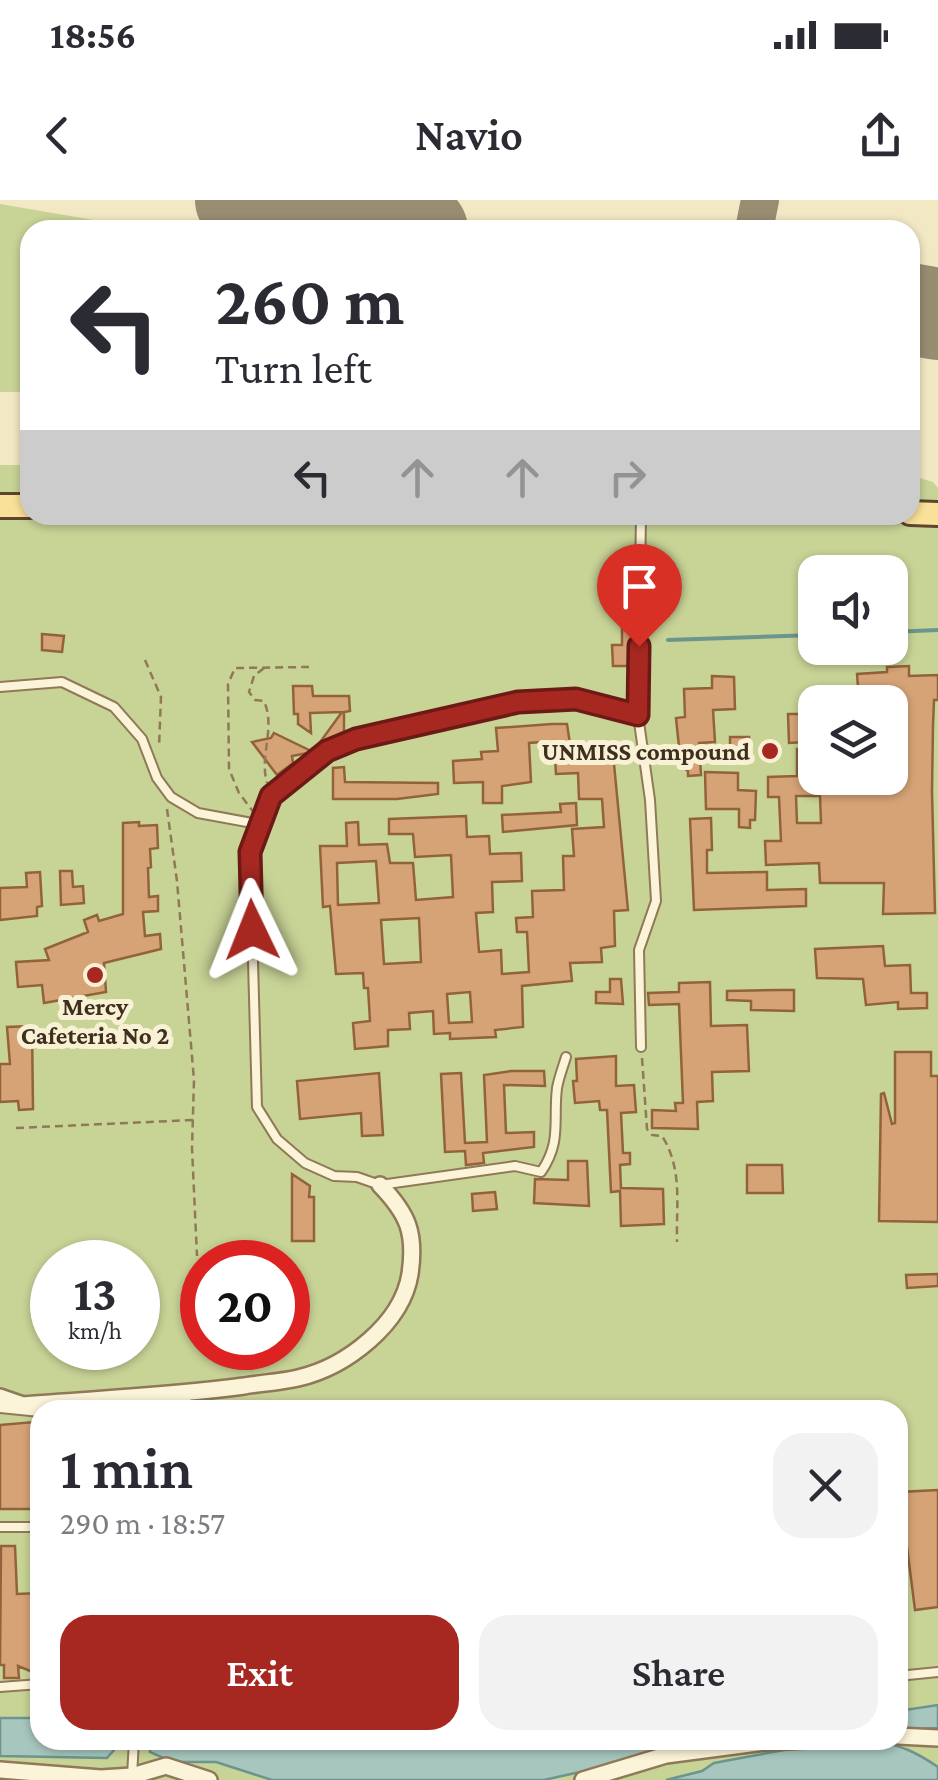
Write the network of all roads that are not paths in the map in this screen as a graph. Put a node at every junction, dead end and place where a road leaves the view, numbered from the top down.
1 (641, 525) edge
2 (0, 687) edge
3 (638, 715) junction
4 (263, 825) junction
5 (640, 1047) road end
6 (566, 1057) dead end
7 (380, 1185) junction
8 (182, 1395) junction
9 (0, 1397) edge
10 (102, 1400) edge
11 (185, 1400) edge
12 (30, 1405) edge
13 (0, 1408) edge
14 (30, 1411) edge
15 (0, 1527) edge
16 (30, 1527) edge
17 (938, 1672) edge
18 (908, 1675) edge
19 (30, 1685) edge
20 (0, 1687) edge
21 (908, 1736) edge
22 (938, 1738) edge
23 (133, 1750) edge
24 (709, 1750) edge
25 (132, 1768) junction
26 (0, 1770) edge
27 (209, 1780) edge
28 (583, 1780) edge

1 - 3 lane
2 - 4 lane
3 - 4 lane
3 - 5 lane
4 - 7 lane
6 - 7 lane
7 - 8 street
8 - 10 street
8 - 11 lane
9 - 12 street
13 - 14 lane
15 - 16 lane
17 - 18 lane
19 - 20 lane
21 - 22 street
23 - 25 lane
24 - 28 street
25 - 26 street
25 - 27 street

